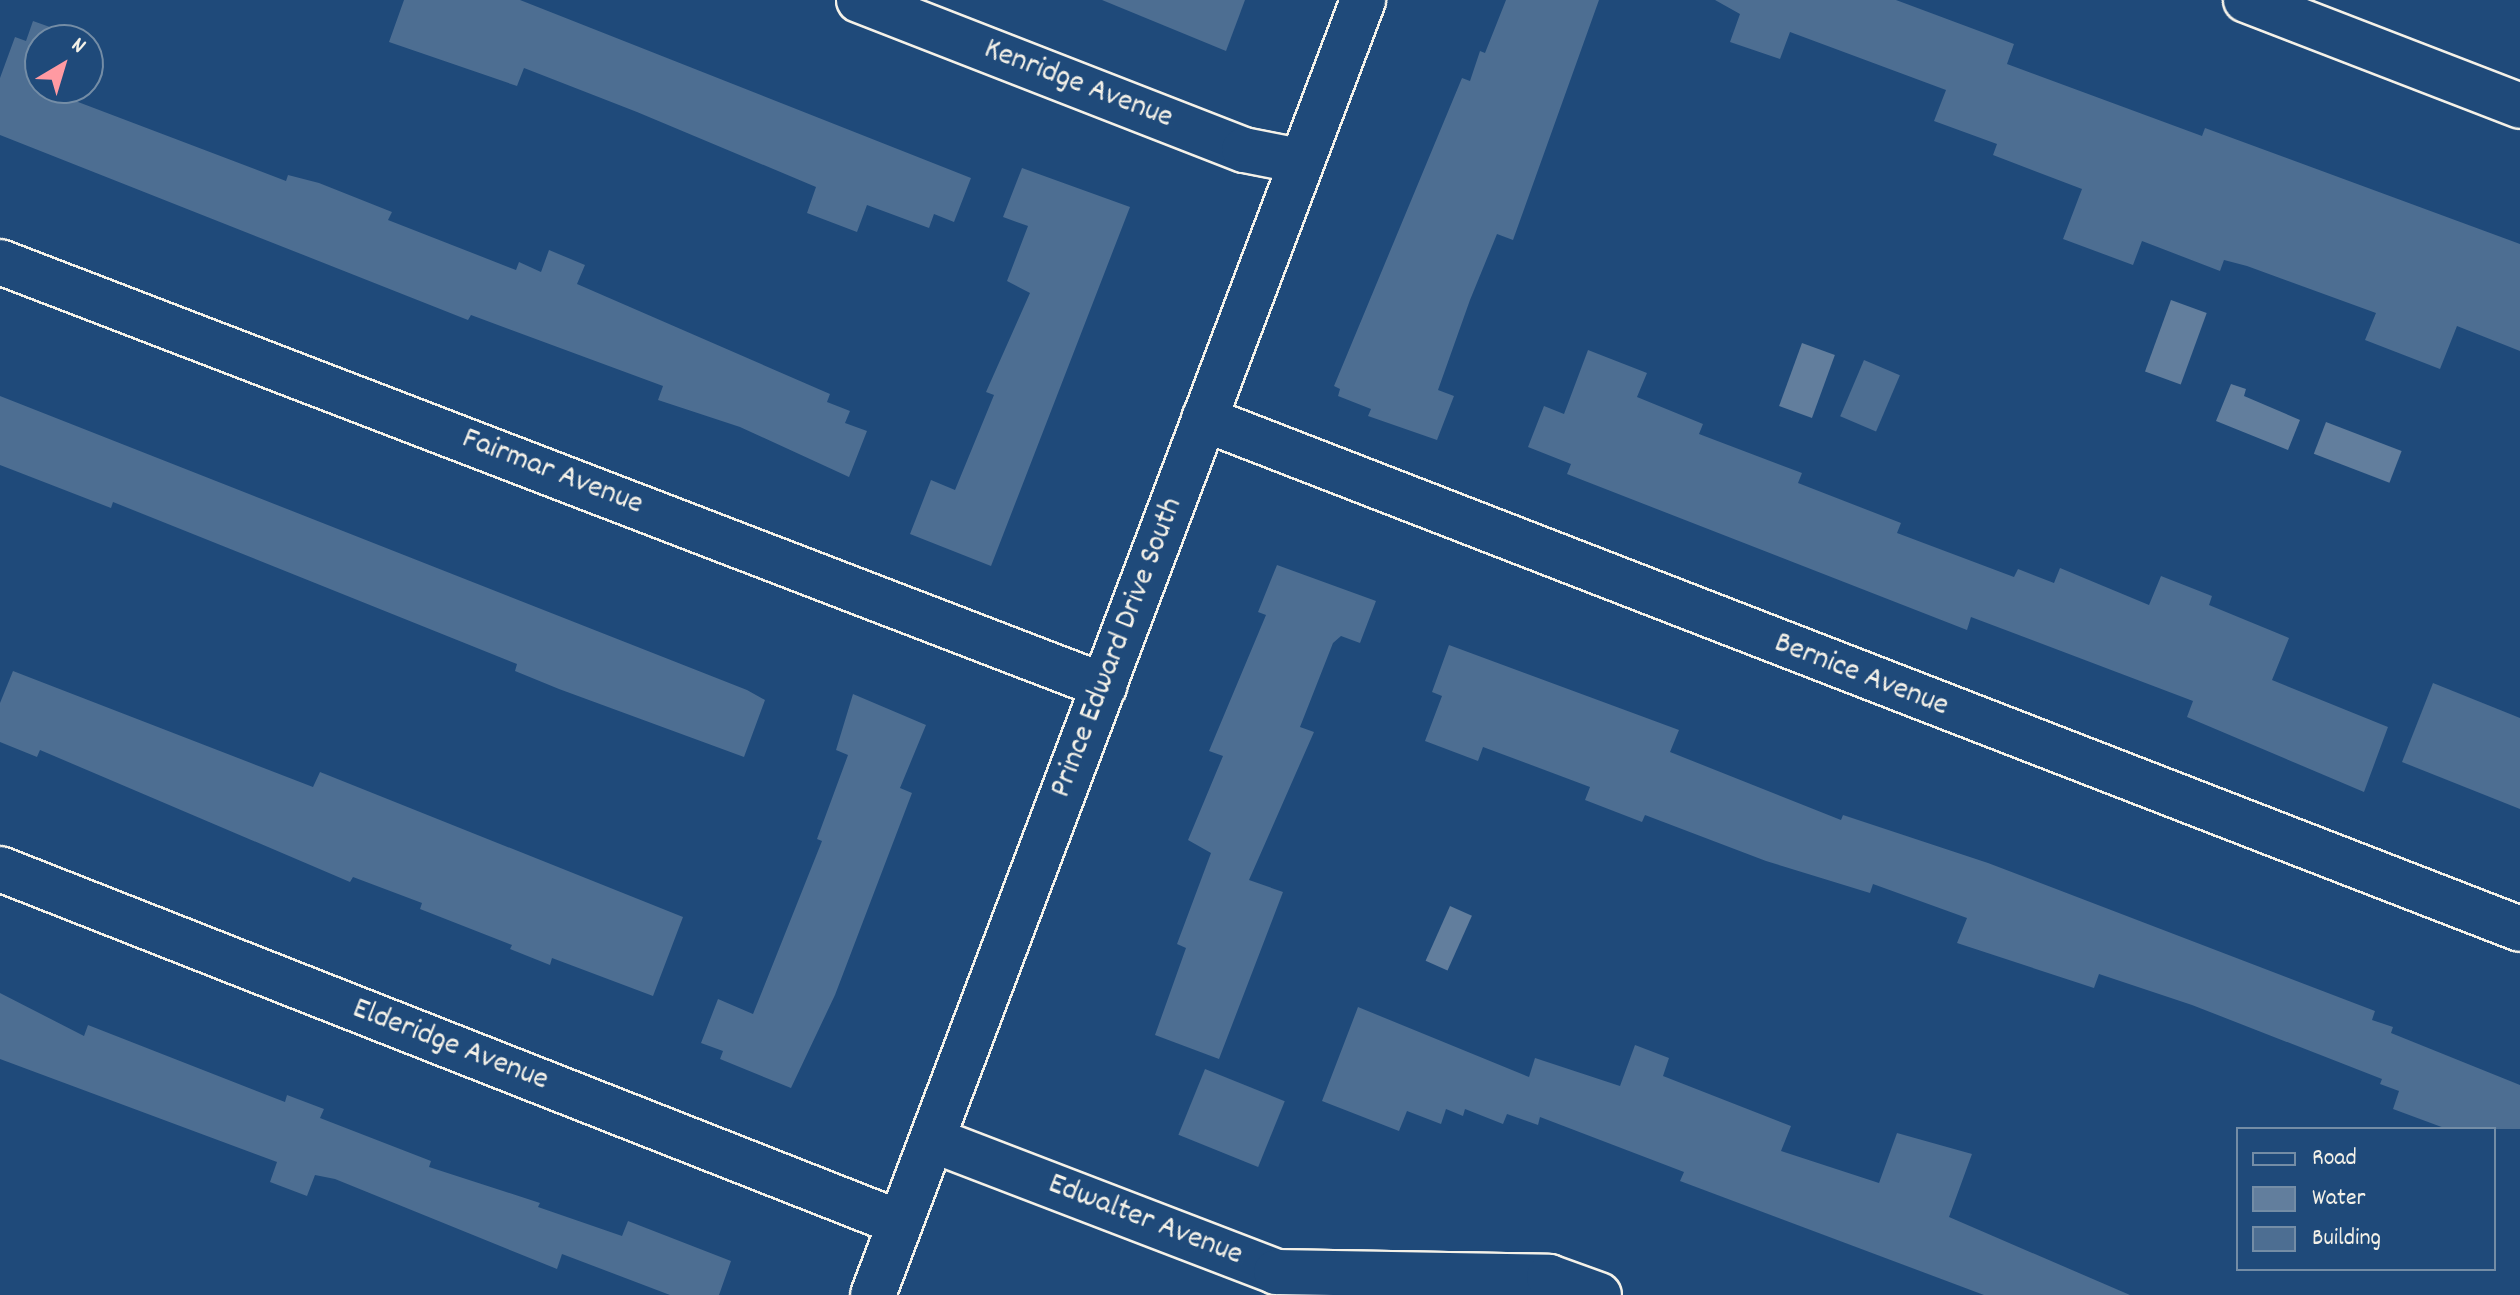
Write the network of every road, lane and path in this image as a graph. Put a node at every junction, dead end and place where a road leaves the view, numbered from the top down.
1 (859, 0) edge
2 (1363, 0) edge
3 (2246, 0) edge
4 (2520, 106) edge
5 (1300, 161) junction
6 (0, 262) edge
7 (1204, 419) junction
8 (1104, 686) junction
9 (0, 869) edge
10 (2520, 929) edge
11 (933, 1140) junction
12 (900, 1223) junction
13 (873, 1295) edge
14 (1599, 1295) edge

1 - 5 street, Kenridge Avenue
2 - 5 street, Prince Edward Drive South
3 - 4 street
5 - 7 street, Prince Edward Drive South
6 - 8 street, Fairmar Avenue
7 - 8 street, Prince Edward Drive South
7 - 10 street, Bernice Avenue
8 - 11 street, Prince Edward Drive South
9 - 12 street, Elderidge Avenue
11 - 12 street, Prince Edward Drive South
11 - 14 street, Edwalter Avenue
12 - 13 street, Prince Edward Drive South

